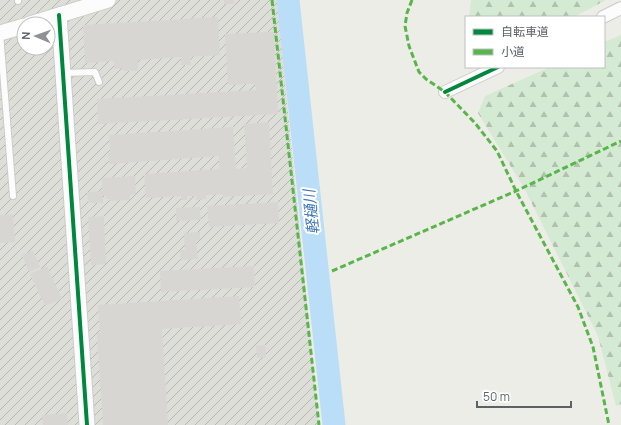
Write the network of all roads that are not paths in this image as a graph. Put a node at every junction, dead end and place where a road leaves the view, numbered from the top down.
1 (108, 0) edge
2 (621, 8) edge
3 (59, 15) junction
4 (56, 16) edge
5 (605, 16) edge
6 (16, 28) edge
7 (0, 33) edge
8 (496, 68) edge
9 (63, 74) junction
10 (99, 82) dead end
11 (445, 92) dead end
12 (13, 196) dead end
13 (87, 425) edge

1 - 3 street
2 - 5 street
3 - 4 street
3 - 9 street
6 - 7 street
7 - 12 lane
8 - 11 street
9 - 10 lane
9 - 13 street

